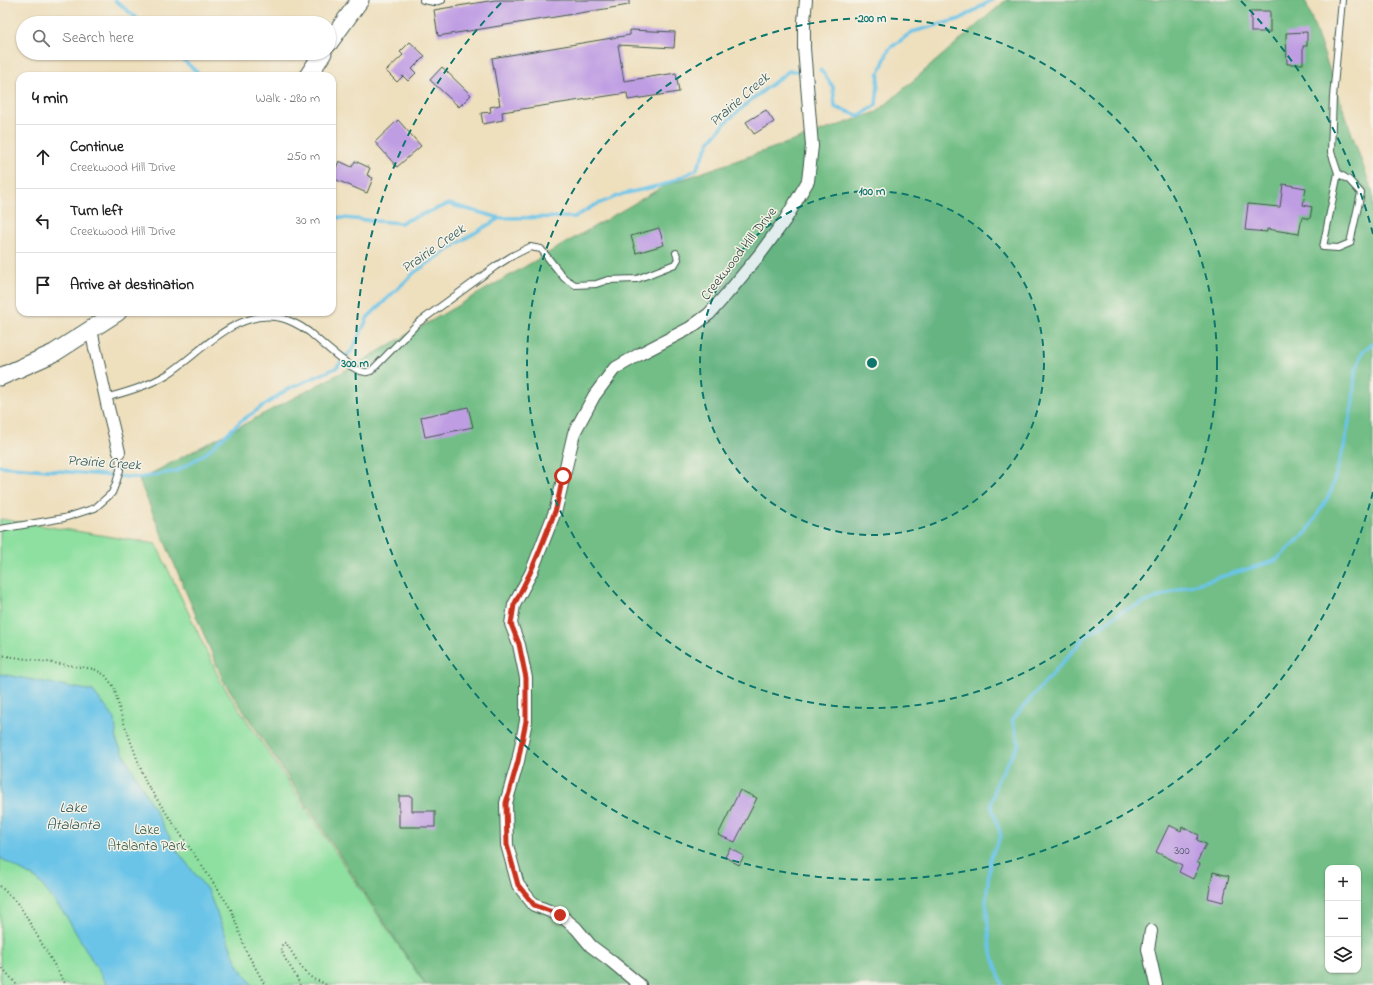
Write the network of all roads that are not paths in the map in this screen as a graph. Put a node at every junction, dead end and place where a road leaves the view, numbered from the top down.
1 (360, 0) edge
2 (423, 0) edge
3 (442, 0) edge
4 (806, 0) edge
5 (1342, 0) edge
6 (336, 33) edge
7 (318, 60) edge
8 (311, 72) edge
9 (1338, 173) junction
10 (676, 253) dead end
11 (112, 316) edge
12 (91, 330) junction
13 (0, 377) edge
14 (105, 398) junction
15 (119, 452) joint
16 (0, 529) edge
17 (1151, 931) dead end
18 (640, 985) edge
19 (1156, 985) edge

1 - 6 main road
2 - 3 lane
4 - 18 street, Creekwood Hill Drive
5 - 9 lane
7 - 8 main road
9 - 9 lane
10 - 14 lane
11 - 12 main road
12 - 13 main road
12 - 14 street
14 - 15 street
15 - 16 lane
17 - 19 street

